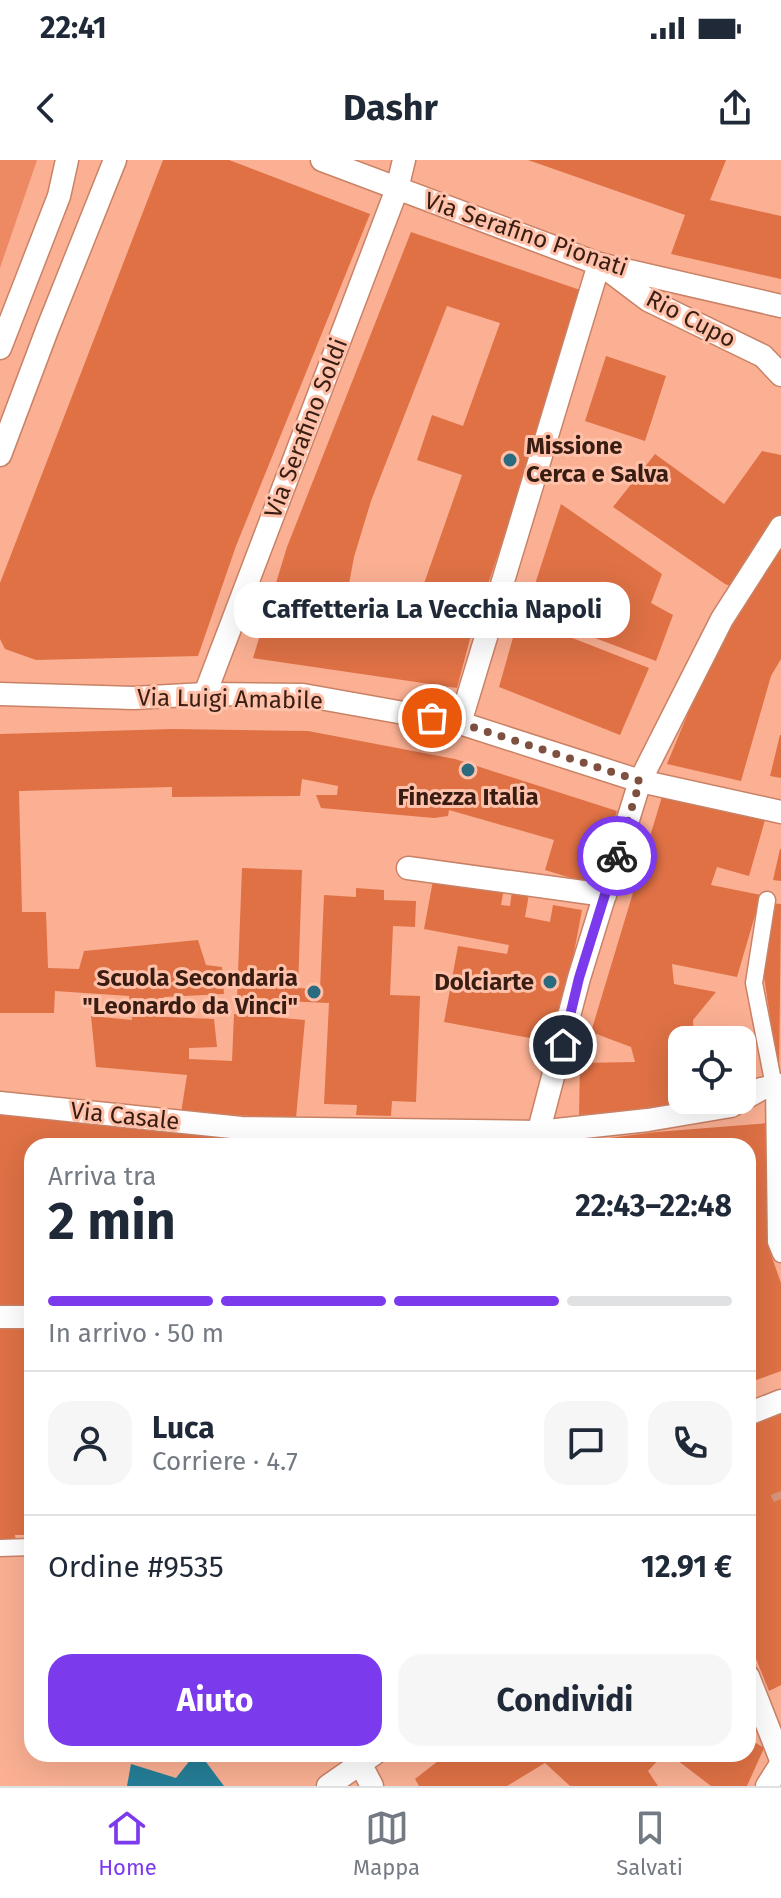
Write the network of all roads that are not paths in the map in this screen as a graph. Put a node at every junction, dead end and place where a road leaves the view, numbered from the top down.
1 (67, 160) edge
2 (115, 160) edge
3 (322, 160) edge
4 (404, 160) edge
5 (397, 189) junction
6 (599, 264) junction
7 (781, 306) edge
8 (0, 348) edge
9 (781, 375) edge
10 (0, 455) edge
11 (781, 527) edge
12 (0, 694) edge
13 (205, 694) junction
14 (460, 723) junction
15 (640, 781) junction
16 (781, 812) edge
17 (408, 868) dead end
18 (605, 895) junction
19 (767, 900) dead end
20 (777, 1086) edge
21 (756, 1092) edge
22 (0, 1103) edge
23 (684, 1114) edge
24 (241, 1137) edge
25 (389, 1138) edge
26 (537, 1138) edge
27 (543, 1138) edge
28 (781, 1254) edge
29 (0, 1317) edge
30 (24, 1317) edge
31 (781, 1401) edge
32 (756, 1411) edge
33 (24, 1547) edge
34 (0, 1548) edge
35 (756, 1698) edge
36 (764, 1720) edge
37 (364, 1762) edge
38 (367, 1762) edge
39 (781, 1762) edge
40 (328, 1786) edge
41 (372, 1786) edge
42 (767, 1786) edge

1 - 8 street
2 - 10 street
3 - 5 street, Via Serafino Pionati
4 - 5 street, Via Serafino Soldi
5 - 6 street, Via Serafino Pionati
5 - 13 street, Via Serafino Soldi
6 - 7 street, Via Serafino Pionati
6 - 9 street, Rio Cupo
6 - 14 street
11 - 15 street
12 - 13 street, Via Luigi Amabile
13 - 14 street, Via Luigi Amabile
14 - 15 street, Via Luigi Amabile
15 - 16 street, Via Luigi Amabile
15 - 18 street
17 - 18 street
18 - 26 street
19 - 20 street
20 - 21 street, Via Casale
20 - 28 street
22 - 24 street, Via Casale
23 - 27 street, Via Casale
24 - 25 street, Via Casale
29 - 30 street
31 - 32 street
33 - 34 street
35 - 36 street
36 - 39 street
37 - 40 street
38 - 41 street
39 - 42 street

